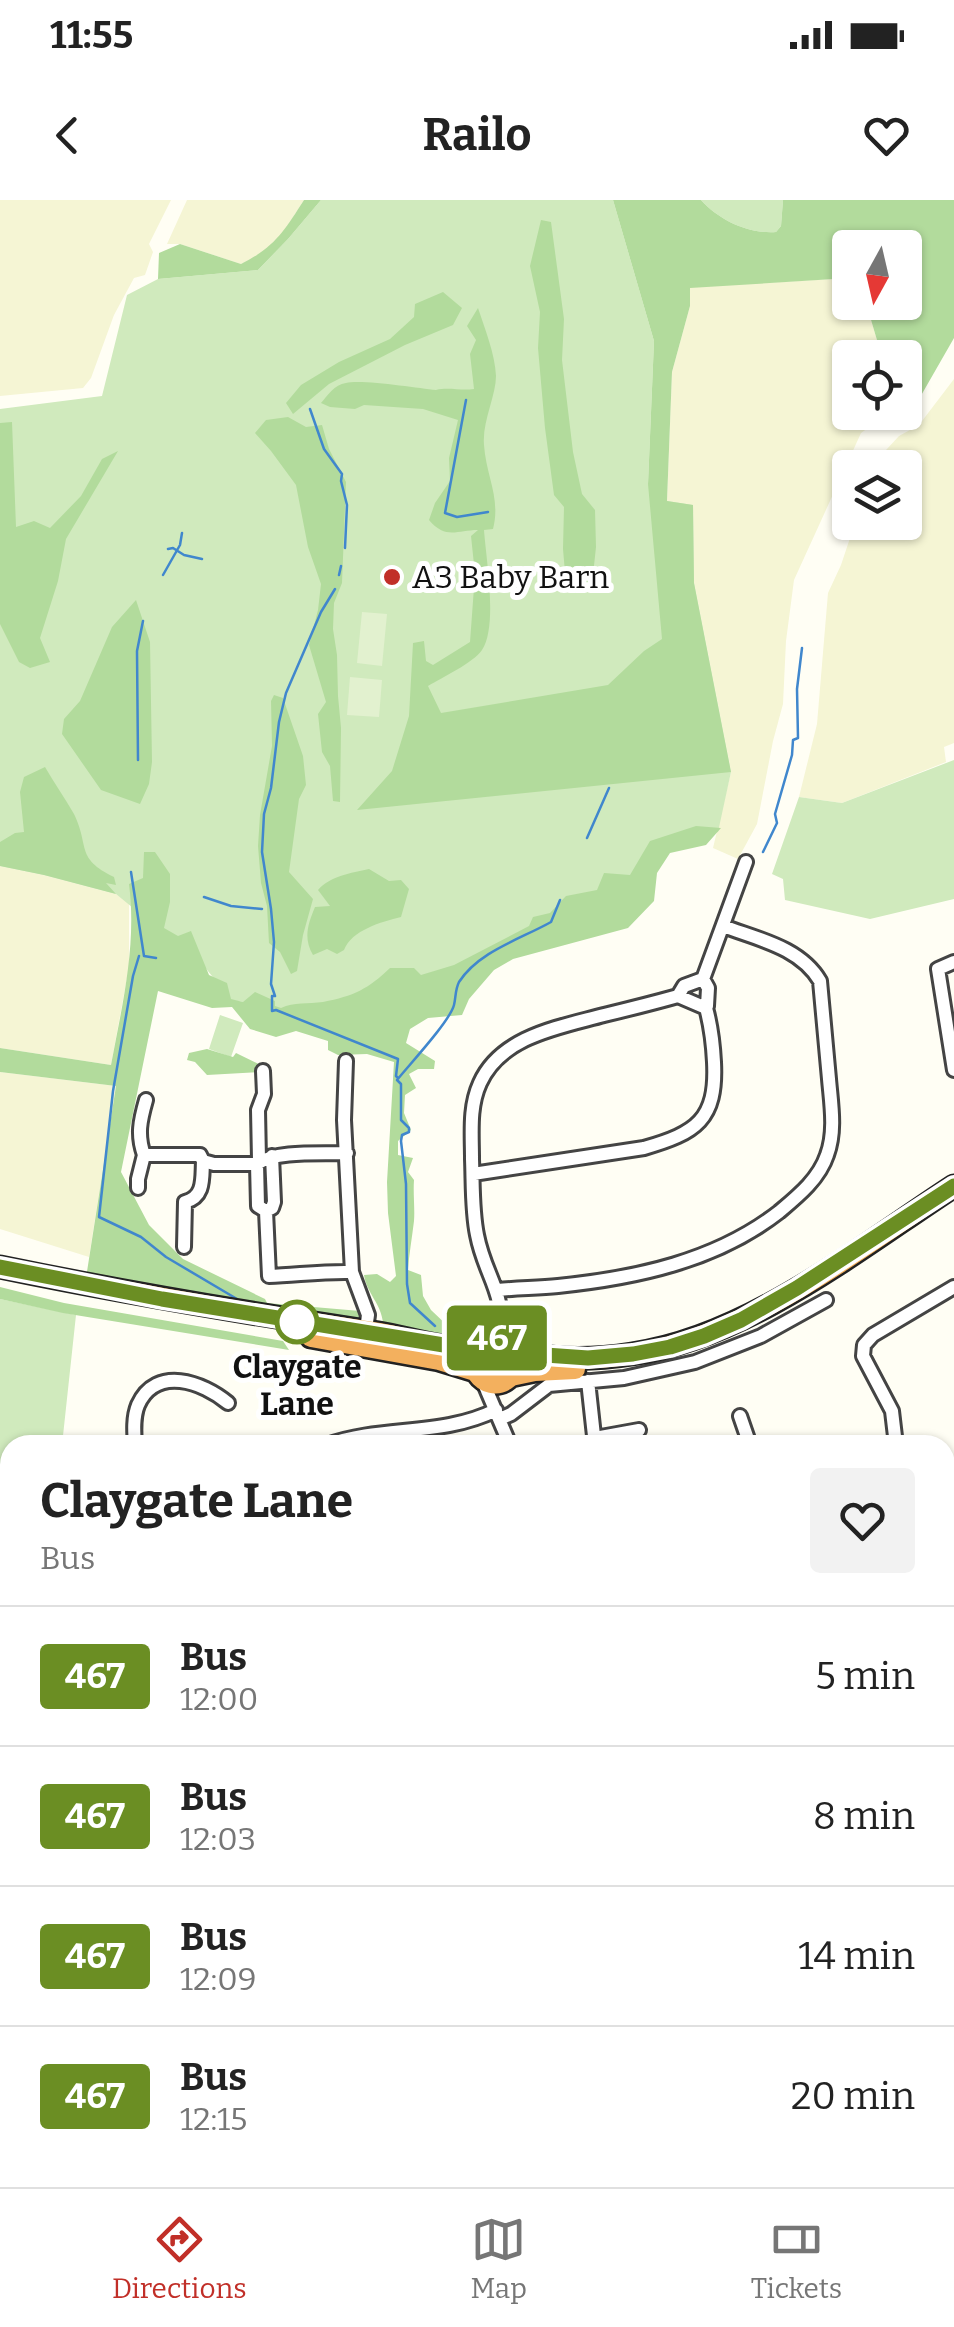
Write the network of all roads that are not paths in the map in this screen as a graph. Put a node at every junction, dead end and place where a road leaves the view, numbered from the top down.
1 (746, 862) dead end
2 (723, 926) junction
3 (954, 962) edge
4 (703, 979) junction
5 (678, 996) junction
6 (706, 1008) junction
7 (346, 1061) dead end
8 (954, 1070) edge
9 (264, 1071) dead end
10 (146, 1100) dead end
11 (347, 1153) junction
12 (144, 1156) junction
13 (263, 1160) junction
14 (203, 1161) junction
15 (473, 1174) junction
16 (954, 1186) edge
17 (138, 1188) dead end
18 (954, 1200) edge
19 (184, 1248) dead end
20 (0, 1266) edge
21 (352, 1272) junction
22 (0, 1278) edge
23 (954, 1287) edge
24 (498, 1290) junction
25 (826, 1300) dead end
26 (374, 1333) junction
27 (507, 1343) junction
28 (478, 1346) junction
29 (418, 1356) junction
30 (479, 1375) junction
31 (508, 1378) junction
32 (588, 1381) junction
33 (228, 1403) dead end
34 (497, 1412) junction
35 (740, 1416) dead end
36 (638, 1430) dead end
37 (134, 1435) edge
38 (361, 1435) edge
39 (506, 1435) edge
40 (594, 1435) edge
41 (620, 1435) edge
42 (747, 1435) edge
43 (895, 1435) edge

1 - 2 street
2 - 4 street
2 - 24 street
3 - 8 street
4 - 5 street
4 - 6 street
5 - 6 street
5 - 15 street
6 - 15 street
7 - 11 street
9 - 13 street
10 - 12 street
11 - 13 street
11 - 21 street
12 - 14 street
12 - 17 street
13 - 14 street
13 - 21 street
14 - 19 street
15 - 24 street
16 - 27 highway
18 - 31 highway
20 - 26 highway
21 - 26 street
22 - 29 highway
23 - 43 street
24 - 27 street
25 - 32 street
26 - 28 highway
26 - 29 street
27 - 28 highway
27 - 31 highway
28 - 30 highway
29 - 30 highway
30 - 31 highway
30 - 34 street
31 - 34 street
32 - 34 street
32 - 40 street
33 - 37 street
34 - 38 street
34 - 39 street
35 - 42 street
36 - 41 street

